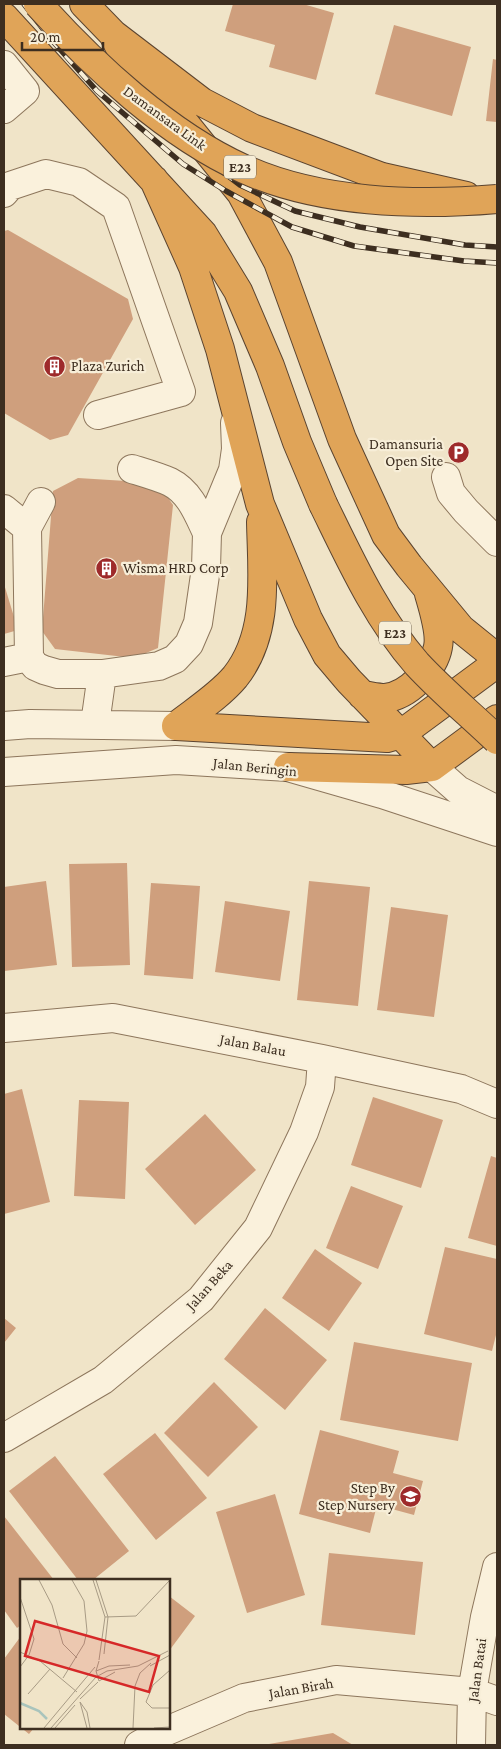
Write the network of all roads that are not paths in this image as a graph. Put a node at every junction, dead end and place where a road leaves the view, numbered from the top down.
1 (38, 4) edge
2 (84, 4) edge
3 (4, 17) edge
4 (113, 34) junction
5 (4, 65) edge
6 (4, 109) edge
7 (154, 180) junction
8 (4, 194) edge
9 (497, 198) edge
10 (235, 408) junction
11 (98, 415) dead end
12 (132, 469) dead end
13 (446, 477) dead end
14 (41, 502) dead end
15 (260, 504) junction
16 (4, 509) edge
17 (27, 528) junction
18 (207, 533) junction
19 (497, 542) edge
20 (428, 590) junction
21 (497, 658) edge
22 (17, 659) edge
23 (497, 663) edge
24 (102, 674) junction
25 (362, 695) junction
26 (497, 718) edge
27 (95, 724) junction
28 (4, 726) edge
29 (176, 726) junction
30 (401, 734) junction
31 (497, 740) edge
32 (288, 767) junction
33 (432, 767) junction
34 (4, 772) edge
35 (497, 810) edge
36 (497, 832) edge
37 (4, 1028) edge
38 (322, 1059) junction
39 (497, 1104) edge
40 (4, 1438) edge
41 (497, 1568) edge
42 (485, 1697) edge
43 (139, 1745) edge
44 (471, 1745) edge

1 - 9 highway, Damansara Link / E23, bridge
2 - 4 highway, Damansara Link / E23
3 - 7 highway, E23
4 - 9 highway, Damansara Link / E23
4 - 20 highway
5 - 6 street
7 - 10 highway
7 - 31 highway, E23, bridge
8 - 11 street
10 - 15 highway
10 - 18 street
12 - 18 street
13 - 19 street
14 - 17 street
15 - 25 highway
15 - 29 highway
16 - 17 street
17 - 22 street
18 - 24 street
20 - 21 highway
20 - 25 highway
22 - 24 street
23 - 30 highway
24 - 27 street
25 - 30 highway
26 - 33 highway
27 - 28 street
27 - 29 street
29 - 30 highway
30 - 33 highway
32 - 33 highway
32 - 34 street, Jalan Beringin
32 - 36 street, Jalan Beringin
33 - 35 street
37 - 38 street, Jalan Balau
38 - 39 street, Jalan Balau
38 - 40 street, Jalan Beka
41 - 42 street, Jalan Batai
42 - 43 street, Jalan Birah
42 - 44 street, Jalan Batai

